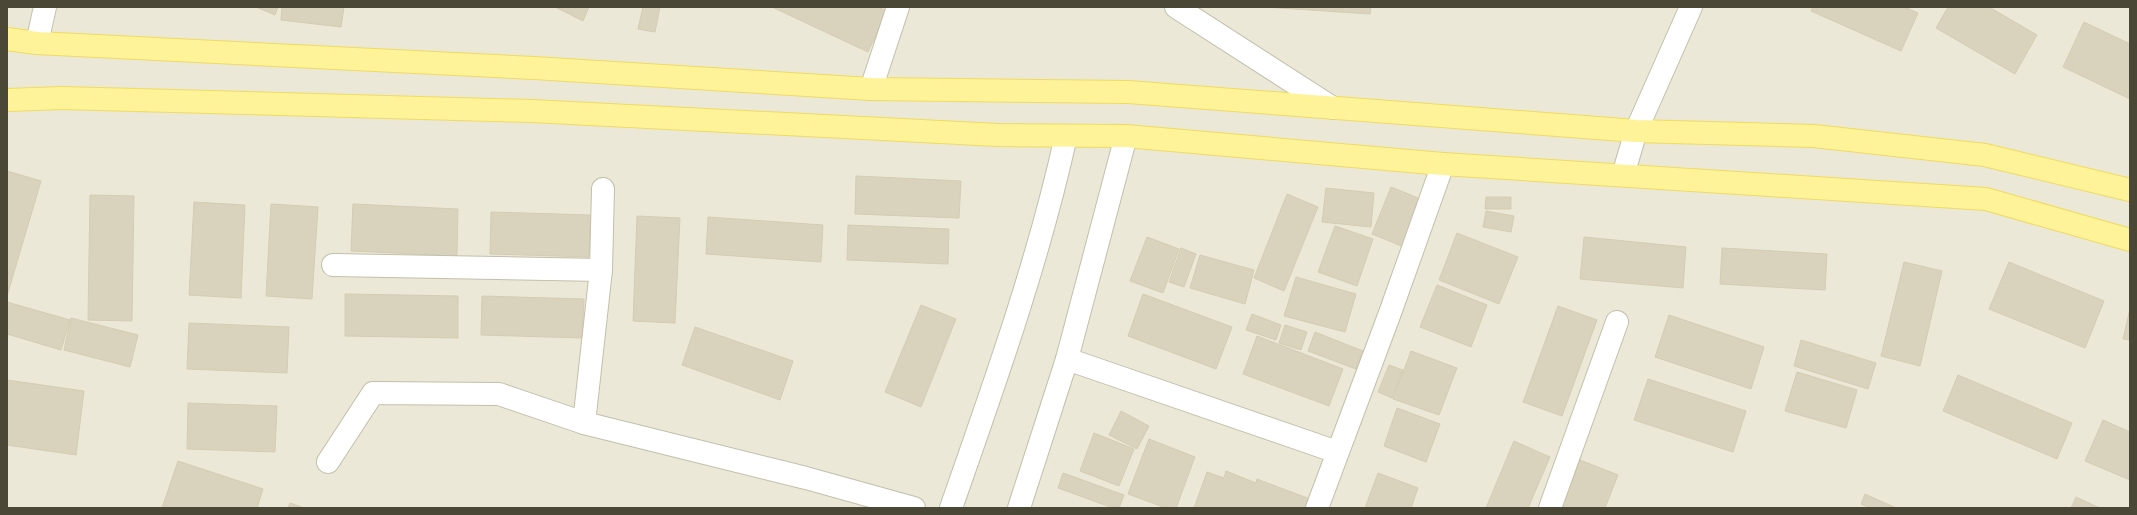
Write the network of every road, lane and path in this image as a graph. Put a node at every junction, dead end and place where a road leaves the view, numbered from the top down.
1 (45, 7) edge
2 (898, 7) edge
3 (1176, 7) edge
4 (1691, 7) edge
5 (7, 39) edge
6 (36, 43) junction
7 (871, 89) junction
8 (7, 100) edge
9 (1333, 108) junction
10 (1636, 131) junction
11 (1066, 136) junction
12 (1126, 136) junction
13 (1443, 164) junction
14 (1623, 175) junction
15 (603, 189) dead end
16 (2130, 190) edge
17 (2130, 240) edge
18 (332, 265) dead end
19 (601, 270) junction
20 (1617, 322) dead end
21 (1067, 359) junction
22 (584, 423) junction
23 (1337, 452) junction
24 (328, 462) dead end
25 (914, 508) edge
26 (951, 508) edge
27 (1018, 508) edge
28 (1317, 508) edge
29 (1550, 508) edge

1 - 6 street
2 - 7 street
3 - 9 street
4 - 10 street
5 - 6 main road
6 - 7 main road
7 - 9 main road
8 - 11 main road
9 - 10 main road
10 - 14 street
10 - 16 main road
11 - 12 main road
11 - 26 street
12 - 13 main road
12 - 21 street
13 - 14 main road
13 - 23 street
14 - 17 main road
15 - 19 street
18 - 19 street
19 - 22 street
20 - 29 street
21 - 23 street
21 - 27 street
22 - 24 street
22 - 25 street
23 - 28 street

